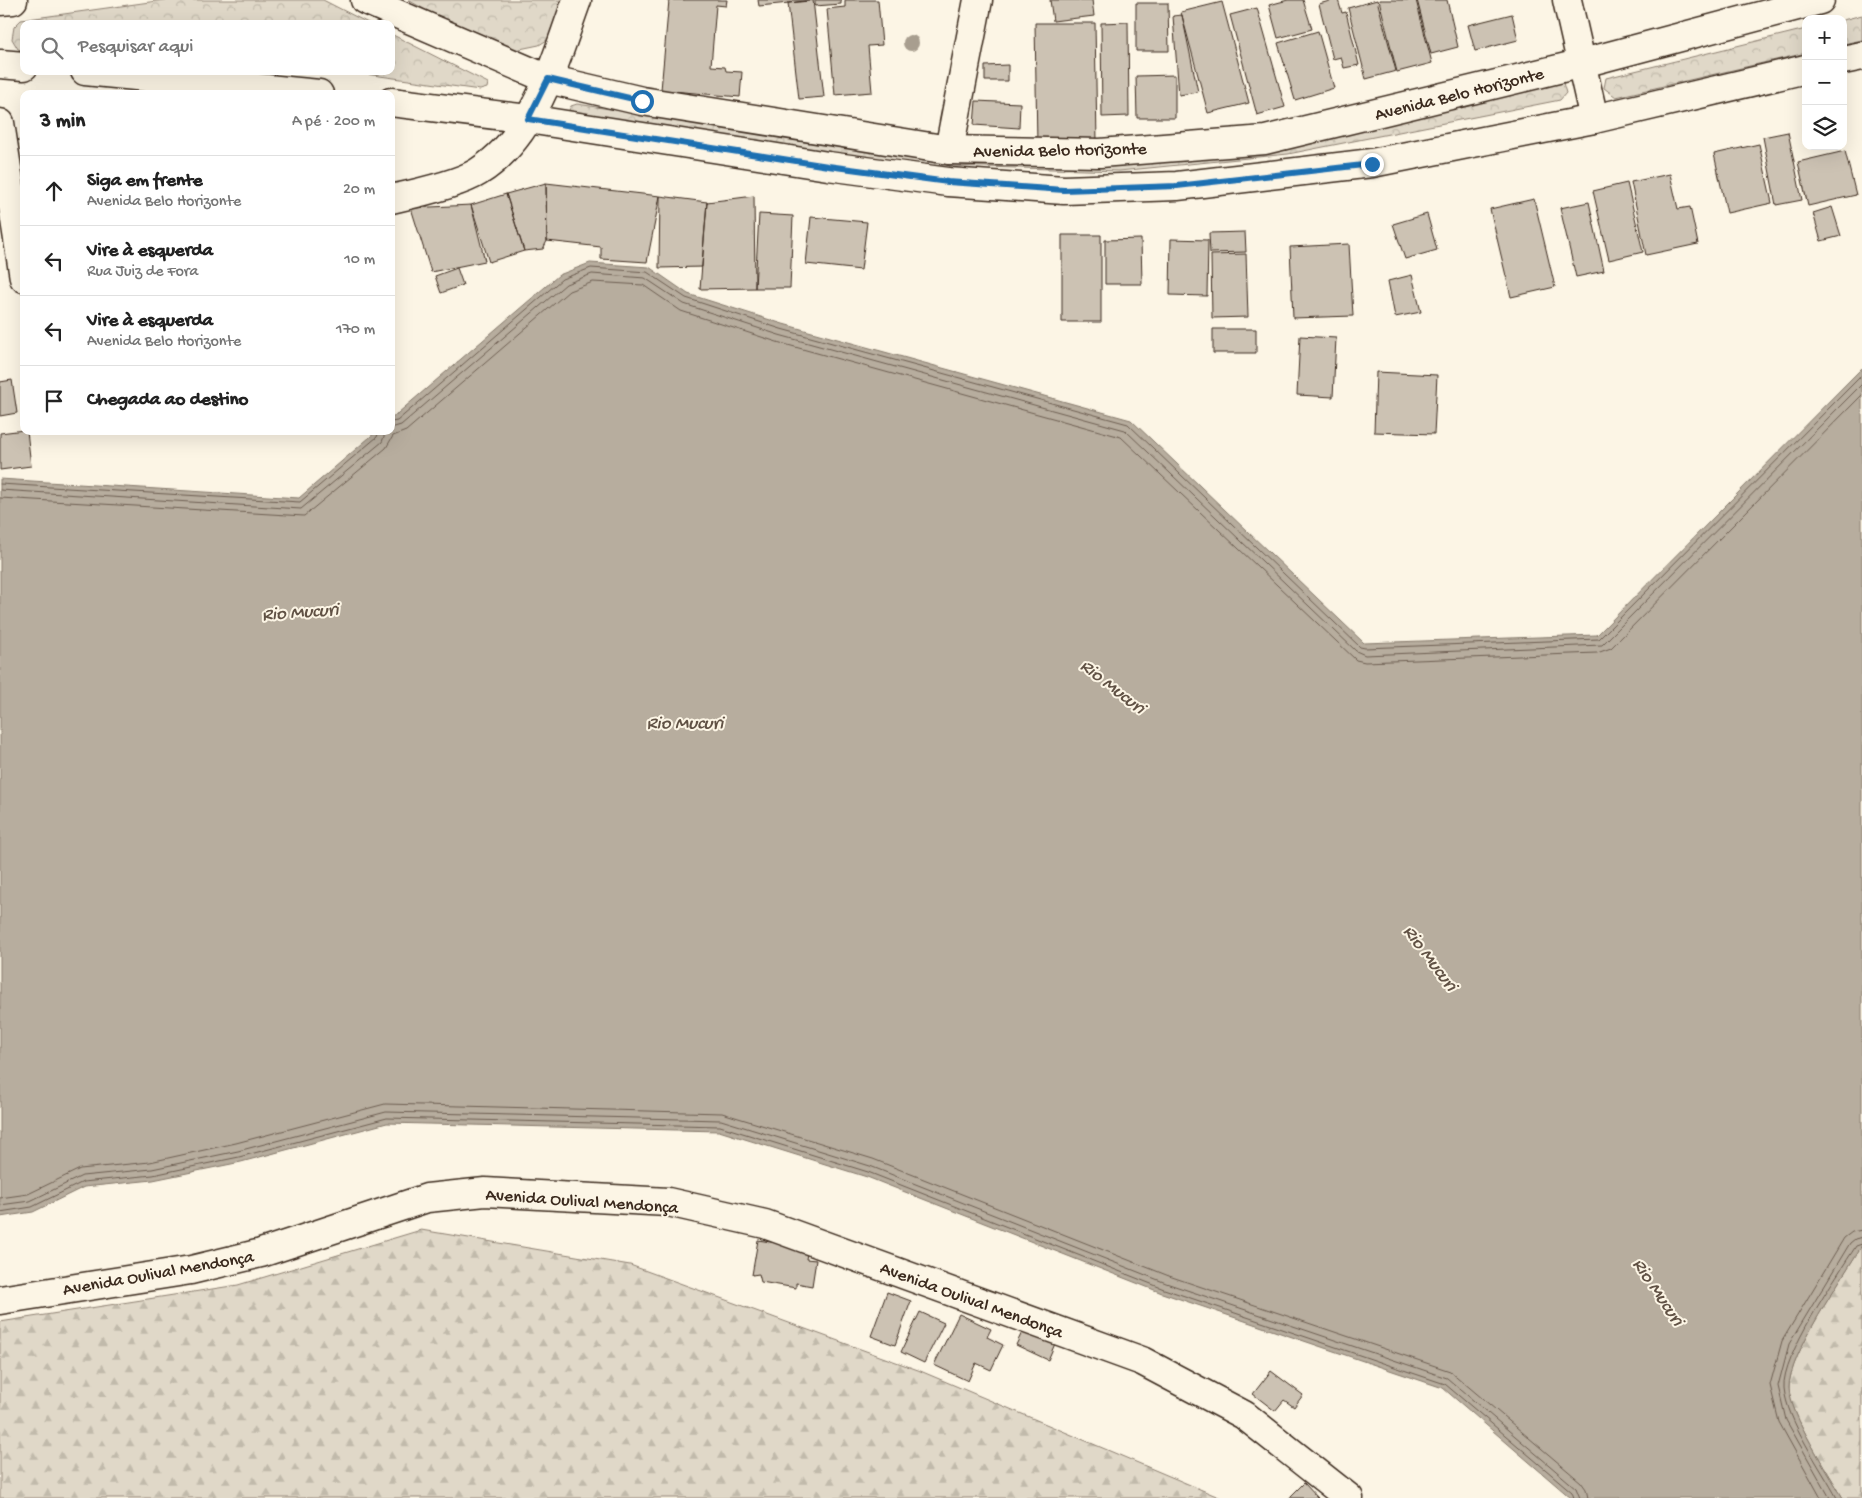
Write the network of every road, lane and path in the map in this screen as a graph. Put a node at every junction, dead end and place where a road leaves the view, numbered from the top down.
1 (13, 0) edge
2 (365, 0) edge
3 (577, 0) edge
4 (978, 0) edge
5 (1567, 0) edge
6 (1820, 0) edge
7 (0, 1) edge
8 (1862, 56) edge
9 (1847, 59) edge
10 (1583, 63) junction
11 (0, 64) edge
12 (20, 66) edge
13 (1802, 70) edge
14 (126, 75) edge
15 (548, 79) junction
16 (278, 90) edge
17 (395, 102) edge
18 (528, 119) junction
19 (1594, 119) junction
20 (0, 123) edge
21 (949, 150) junction
22 (395, 198) edge
23 (20, 251) edge
24 (20, 278) edge
25 (0, 282) edge
26 (0, 1300) edge
27 (1349, 1498) edge

1 - 7 street
2 - 15 street, Avenida Belo Horizonte
3 - 15 street
4 - 21 street
5 - 10 street
6 - 10 street, Avenida Belo Horizonte
8 - 9 street
10 - 19 street
10 - 21 street, Avenida Belo Horizonte
11 - 12 street
13 - 19 street, Avenida Belo Horizonte
14 - 16 street
15 - 18 street
15 - 21 street, Avenida Belo Horizonte
17 - 18 street, Avenida Belo Horizonte
18 - 19 street, Avenida Belo Horizonte
18 - 22 street
20 - 23 street
24 - 25 street
26 - 27 street, Avenida Oulival Mendonça

